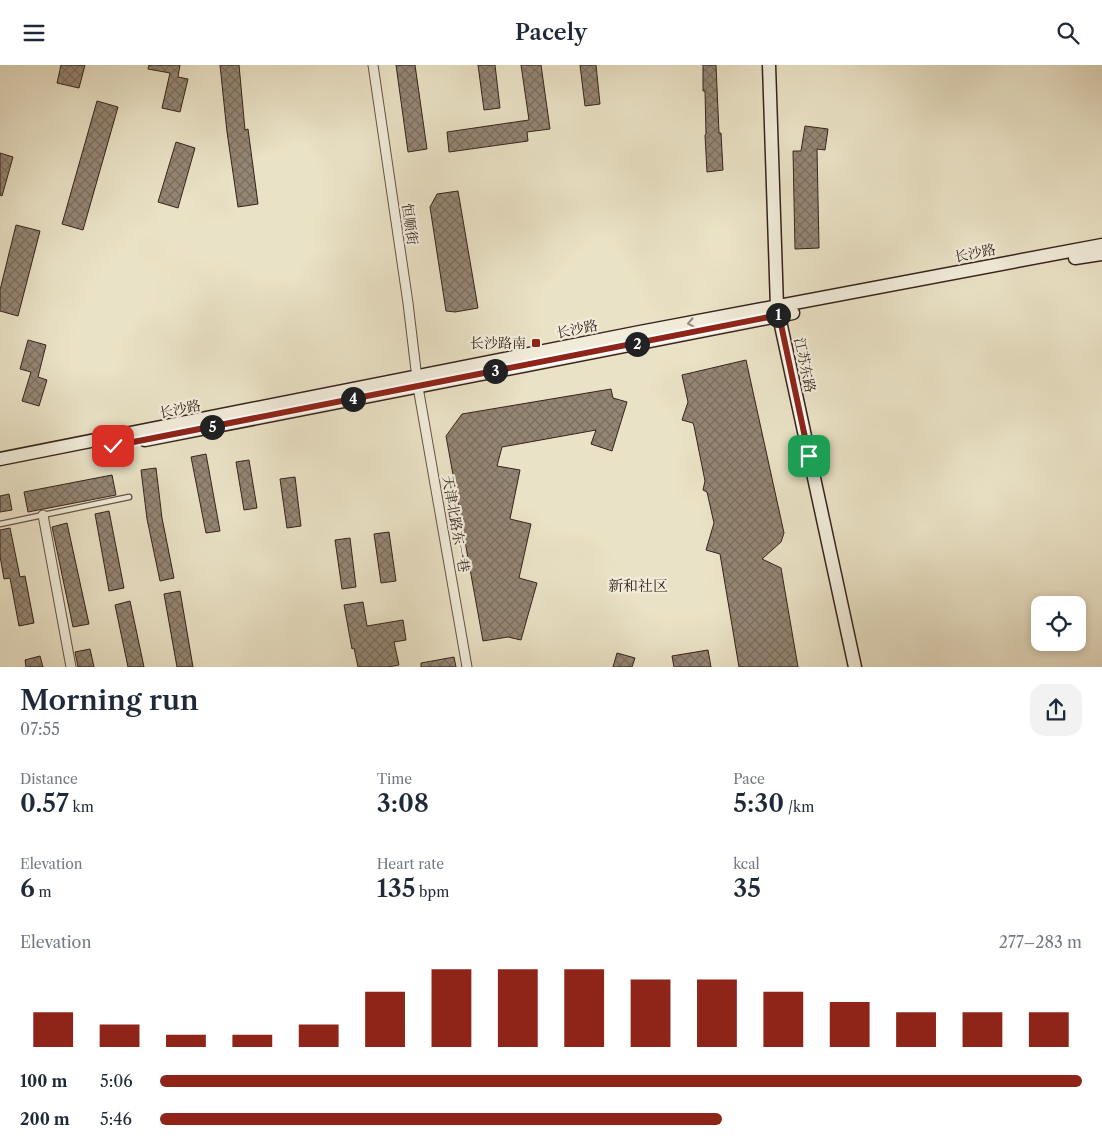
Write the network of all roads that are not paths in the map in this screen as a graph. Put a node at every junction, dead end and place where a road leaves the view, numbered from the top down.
1 (373, 65) edge
2 (769, 65) edge
3 (1102, 245) edge
4 (1102, 254) edge
5 (778, 311) junction
6 (418, 382) junction
7 (0, 459) edge
8 (0, 468) edge
9 (129, 497) dead end
10 (42, 515) junction
11 (0, 524) edge
12 (71, 667) edge
13 (466, 667) edge
14 (855, 667) edge

1 - 6 street, 恒顺街
2 - 5 street, 江苏东路
3 - 5 street, 长沙路
4 - 5 street, 长沙路
5 - 6 street, 长沙路
5 - 14 street, 江苏东路
6 - 7 street, 长沙路
6 - 8 street, 长沙路
6 - 13 street, 天津北路东一巷
9 - 10 lane
10 - 11 lane
10 - 12 street

